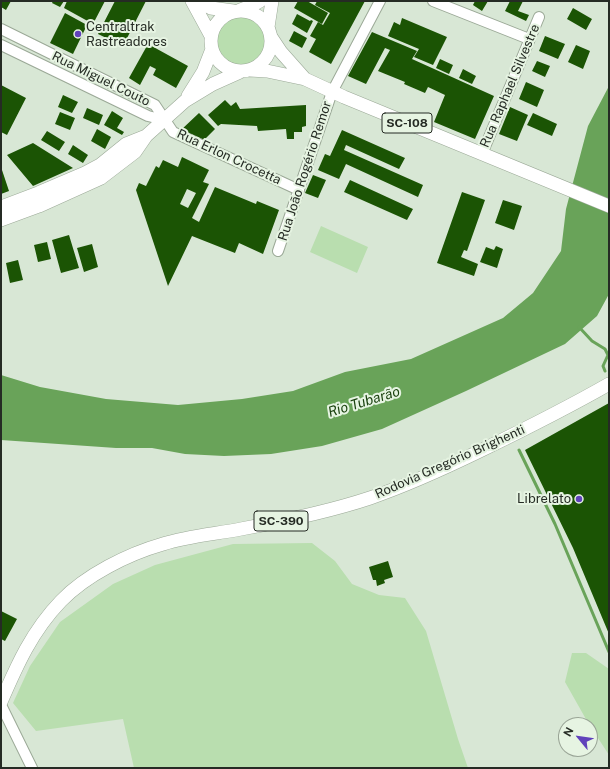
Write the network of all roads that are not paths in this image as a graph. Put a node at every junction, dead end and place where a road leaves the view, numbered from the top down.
1 (192, 1) edge
2 (198, 1) edge
3 (260, 1) edge
4 (272, 1) edge
5 (380, 1) edge
6 (433, 1) edge
7 (236, 11) junction
8 (539, 17) dead end
9 (1, 29) edge
10 (270, 32) junction
11 (529, 40) junction
12 (211, 43) junction
13 (31, 44) junction
14 (1, 45) edge
15 (24, 56) junction
16 (246, 70) junction
17 (305, 79) junction
18 (332, 92) junction
19 (185, 101) junction
20 (164, 120) junction
21 (482, 154) junction
22 (71, 186) junction
23 (299, 190) junction
24 (609, 206) edge
25 (1, 207) edge
26 (1, 220) edge
27 (278, 251) dead end
28 (609, 384) edge
29 (1, 704) edge
30 (32, 768) edge

1 - 12 main road
2 - 7 main road
3 - 7 main road
4 - 10 main road
5 - 18 street, Rua João Rogério Remor
6 - 11 street
7 - 10 main road
7 - 12 main road
8 - 11 street, Rua Raphael Silvestre
9 - 13 street, Rua Miguel Couto
10 - 16 main road
10 - 17 main road, SC-108
11 - 21 street, Rua Raphael Silvestre
12 - 16 main road
12 - 19 main road
13 - 15 street
13 - 20 street, Rua Miguel Couto
14 - 15 street, Rua Miguel Couto
15 - 20 street, Rua Miguel Couto
16 - 17 main road, SC-108
16 - 19 main road
17 - 18 main road, SC-108
18 - 21 main road, SC-108
18 - 23 street, Rua João Rogério Remor
19 - 20 main road
20 - 22 main road
20 - 23 street, Rua Erlon Crocetta
21 - 24 main road, SC-108
22 - 25 main road
22 - 26 main road
23 - 27 street, Rua João Rogério Remor
28 - 29 main road, Rodovia Gregório Brighenti / SC-390
29 - 30 street

